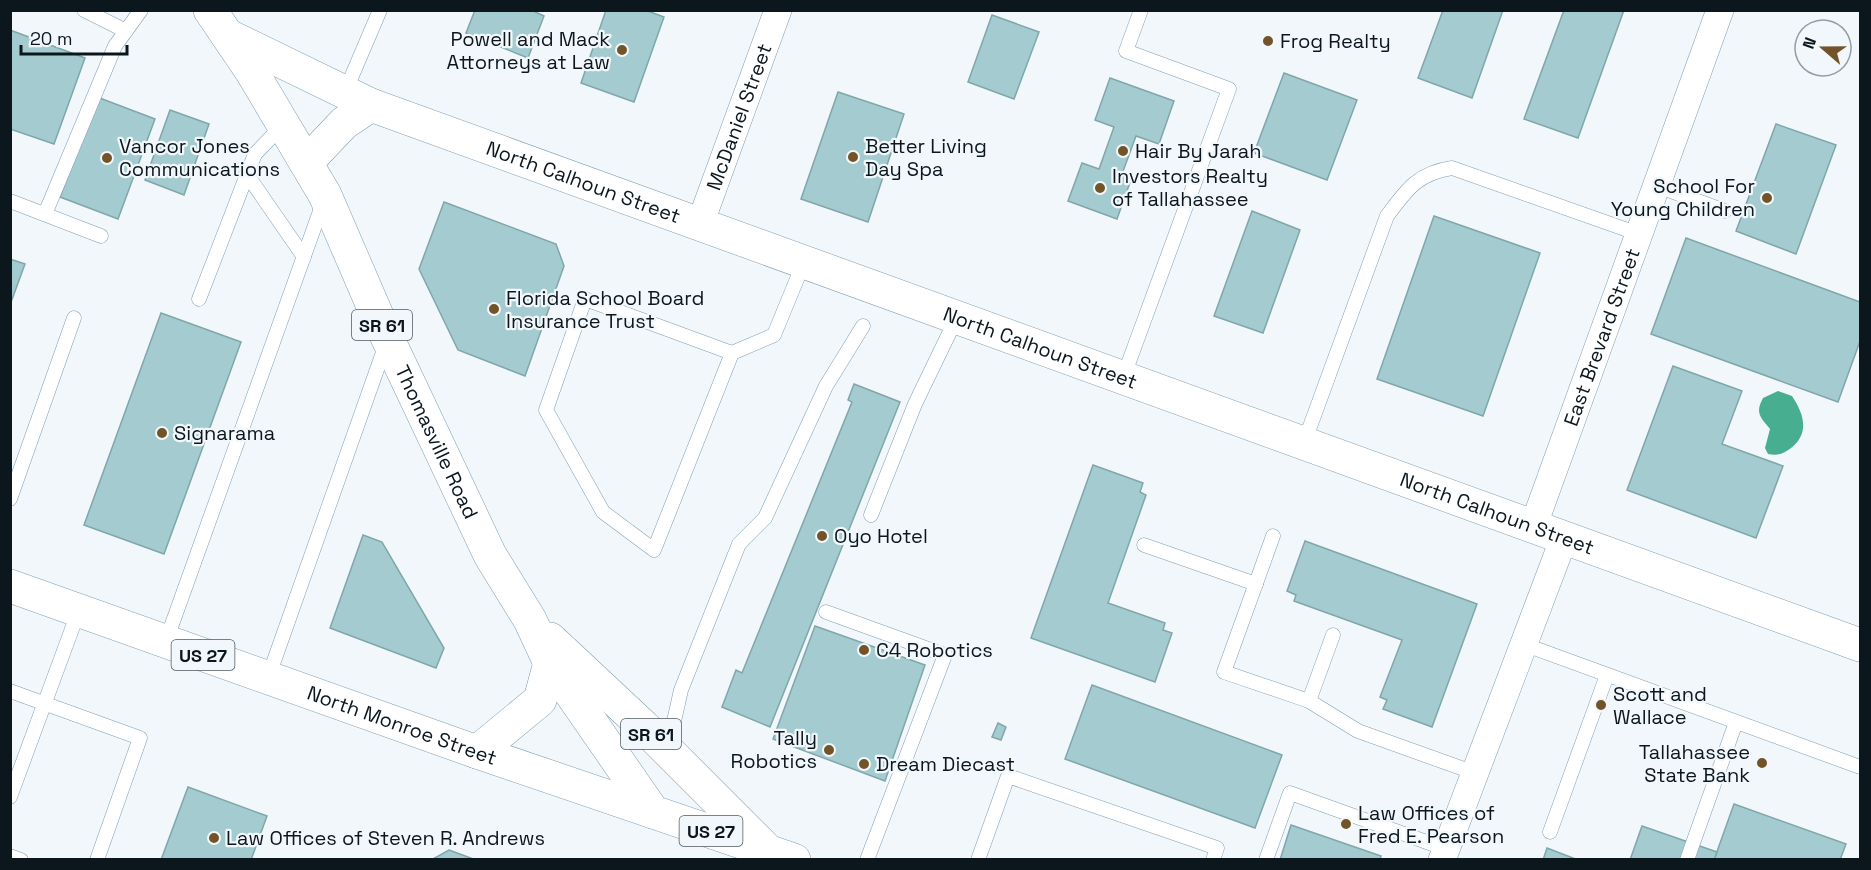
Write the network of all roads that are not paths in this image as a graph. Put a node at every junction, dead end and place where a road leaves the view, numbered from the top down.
1 (84, 10) edge
2 (141, 10) edge
3 (380, 10) edge
4 (778, 10) edge
5 (1141, 10) edge
6 (1720, 10) edge
7 (218, 23) edge
8 (126, 31) junction
9 (358, 98) junction
10 (284, 125) junction
11 (306, 163) junction
12 (246, 173) junction
13 (1656, 186) junction
14 (326, 195) junction
15 (10, 201) edge
16 (1725, 211) dead end
17 (45, 214) junction
18 (700, 224) junction
19 (1639, 234) junction
20 (100, 236) dead end
21 (304, 256) junction
22 (804, 262) junction
23 (199, 299) dead end
24 (957, 317) junction
25 (74, 318) dead end
26 (863, 326) dead end
27 (388, 338) junction
28 (732, 353) junction
29 (1123, 378) junction
30 (1304, 443) junction
31 (10, 499) edge
32 (871, 515) dead end
33 (1533, 527) junction
34 (1273, 536) dead end
35 (1564, 538) junction
36 (1144, 545) dead end
37 (1256, 584) junction
38 (10, 586) edge
39 (79, 610) junction
40 (826, 612) dead end
41 (530, 620) junction
42 (1333, 635) dead end
43 (166, 642) junction
44 (1523, 645) junction
45 (1860, 645) edge
46 (550, 663) junction
47 (1607, 675) junction
48 (268, 678) junction
49 (10, 691) edge
50 (1309, 701) junction
51 (45, 703) junction
52 (1736, 722) junction
53 (668, 750) junction
54 (477, 752) junction
55 (1860, 767) edge
56 (1475, 773) junction
57 (10, 797) edge
58 (653, 812) junction
59 (1550, 832) dead end
60 (1444, 854) edge
61 (10, 856) edge
62 (776, 857) edge
63 (21, 860) edge
64 (97, 860) edge
65 (867, 860) edge
66 (978, 860) edge
67 (1213, 860) edge
68 (1266, 860) edge
69 (1688, 860) edge

1 - 8 lane
2 - 8 lane
3 - 9 lane
4 - 18 street, McDaniel Street
5 - 29 lane
6 - 13 street, East Brevard Street
7 - 9 main road, North Calhoun Street
7 - 10 main road, Thomasville Road / SR 61
8 - 17 lane
9 - 11 main road
9 - 18 main road, North Calhoun Street
10 - 11 main road, Thomasville Road / SR 61
10 - 12 lane
11 - 14 main road, Thomasville Road / SR 61
12 - 21 lane
12 - 23 lane
13 - 16 lane
13 - 19 street, East Brevard Street
14 - 21 lane
14 - 27 main road, Thomasville Road / SR 61
15 - 17 lane
17 - 20 lane
18 - 22 main road, North Calhoun Street
19 - 30 lane
19 - 33 street, East Brevard Street
21 - 43 lane
22 - 24 main road, North Calhoun Street
22 - 28 lane
24 - 29 main road, North Calhoun Street
24 - 32 lane
25 - 31 lane
26 - 53 lane
27 - 41 main road, Thomasville Road / SR 61
27 - 48 lane
28 - 28 lane
29 - 30 main road, North Calhoun Street
30 - 33 main road, North Calhoun Street
33 - 35 main road, North Calhoun Street
34 - 37 lane
35 - 44 street
35 - 45 main road, North Calhoun Street
36 - 37 lane
37 - 50 lane
38 - 39 main road, North Monroe Street / US 27
39 - 43 main road, North Monroe Street / US 27
39 - 51 lane
40 - 65 lane
41 - 46 main road, Thomasville Road / SR 61
41 - 53 main road, Thomasville Road / SR 61
42 - 50 lane
43 - 48 main road, North Monroe Street / US 27
44 - 47 lane
44 - 56 street
46 - 54 main road
46 - 58 main road, Thomasville Road / SR 61
47 - 52 lane
47 - 59 lane
48 - 54 main road, North Monroe Street / US 27
49 - 51 lane
50 - 56 lane
51 - 57 lane
51 - 64 lane
52 - 55 lane
52 - 69 lane
53 - 62 main road, Thomasville Road / SR 61
54 - 58 main road, North Monroe Street / US 27
56 - 60 street
58 - 62 main road, North Monroe Street / US 27
60 - 68 lane
61 - 63 lane
66 - 67 lane

